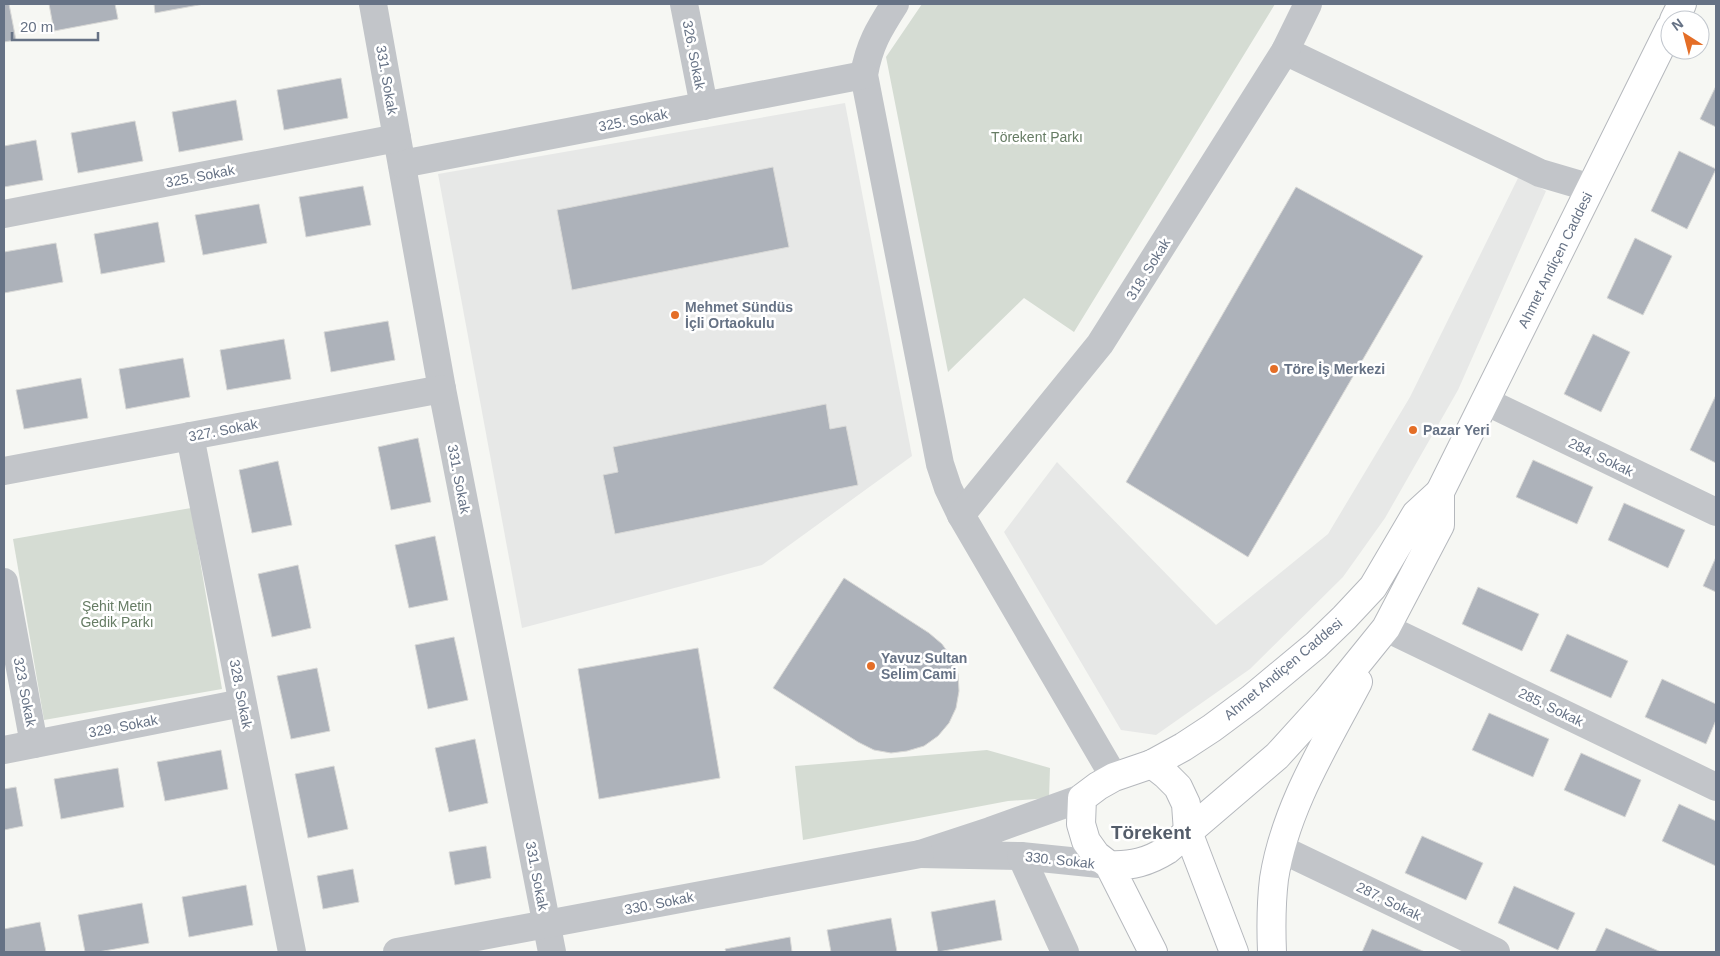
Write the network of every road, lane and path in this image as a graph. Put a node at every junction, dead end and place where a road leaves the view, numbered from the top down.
1 (373, 4) edge
2 (684, 4) edge
3 (895, 4) edge
4 (1308, 4) edge
5 (1660, 48) edge
6 (1285, 51) junction
7 (864, 75) junction
8 (704, 106) junction
9 (399, 151) junction
10 (1591, 188) junction
11 (4, 214) edge
12 (442, 389) junction
13 (1485, 402) junction
14 (190, 436) junction
15 (4, 471) edge
16 (1440, 492) junction
17 (1716, 512) edge
18 (961, 516) junction
19 (4, 582) edge
20 (1386, 628) junction
21 (242, 703) junction
22 (34, 744) junction
23 (4, 750) edge
24 (1152, 764) junction
25 (1114, 777) junction
26 (1716, 787) edge
27 (1082, 798) junction
28 (1188, 832) junction
29 (1281, 849) junction
30 (920, 854) junction
31 (1021, 856) junction
32 (1109, 865) junction
33 (546, 924) junction
34 (292, 952) edge
35 (397, 952) edge
36 (552, 952) edge
37 (1065, 952) edge
38 (1153, 952) edge
39 (1234, 952) edge
40 (1272, 952) edge
41 (1496, 952) edge

1 - 9 street, 331. Sokak
2 - 8 street, 326. Sokak
3 - 7 street
4 - 6 street, 318. Sokak
5 - 10 main road, Ahmet Andiçen Caddesi
6 - 10 street
6 - 18 street, 318. Sokak
7 - 8 street, 325. Sokak
7 - 18 street
8 - 9 street, 325. Sokak
9 - 11 street, 325. Sokak
9 - 12 street, 331. Sokak
10 - 13 main road, Ahmet Andiçen Caddesi
12 - 14 street, 327. Sokak
12 - 33 street, 331. Sokak
13 - 16 main road, Ahmet Andiçen Caddesi
13 - 17 street, 284. Sokak
14 - 15 street, 327. Sokak
14 - 21 street, 328. Sokak
16 - 20 main road, Ahmet Andiçen Caddesi
16 - 24 main road, Ahmet Andiçen Caddesi
18 - 25 street
19 - 22 street, 323. Sokak
20 - 26 street, 285. Sokak
20 - 28 main road, Ahmet Andiçen Caddesi
20 - 29 main road
21 - 22 street, 329. Sokak
21 - 34 street, 328. Sokak
22 - 23 street, 329. Sokak
24 - 25 main road, Ahmet Andiçen Caddesi
24 - 28 main road
25 - 27 main road, Ahmet Andiçen Caddesi
27 - 30 street, 330. Sokak
27 - 32 main road
28 - 32 main road, Ahmet Andiçen Caddesi
28 - 39 main road
29 - 40 main road
29 - 41 street, 287. Sokak
30 - 31 street, 330. Sokak
30 - 33 street, 330. Sokak
31 - 32 street, 330. Sokak
31 - 37 street
32 - 38 main road
33 - 35 street, 330. Sokak
33 - 36 street, 331. Sokak

